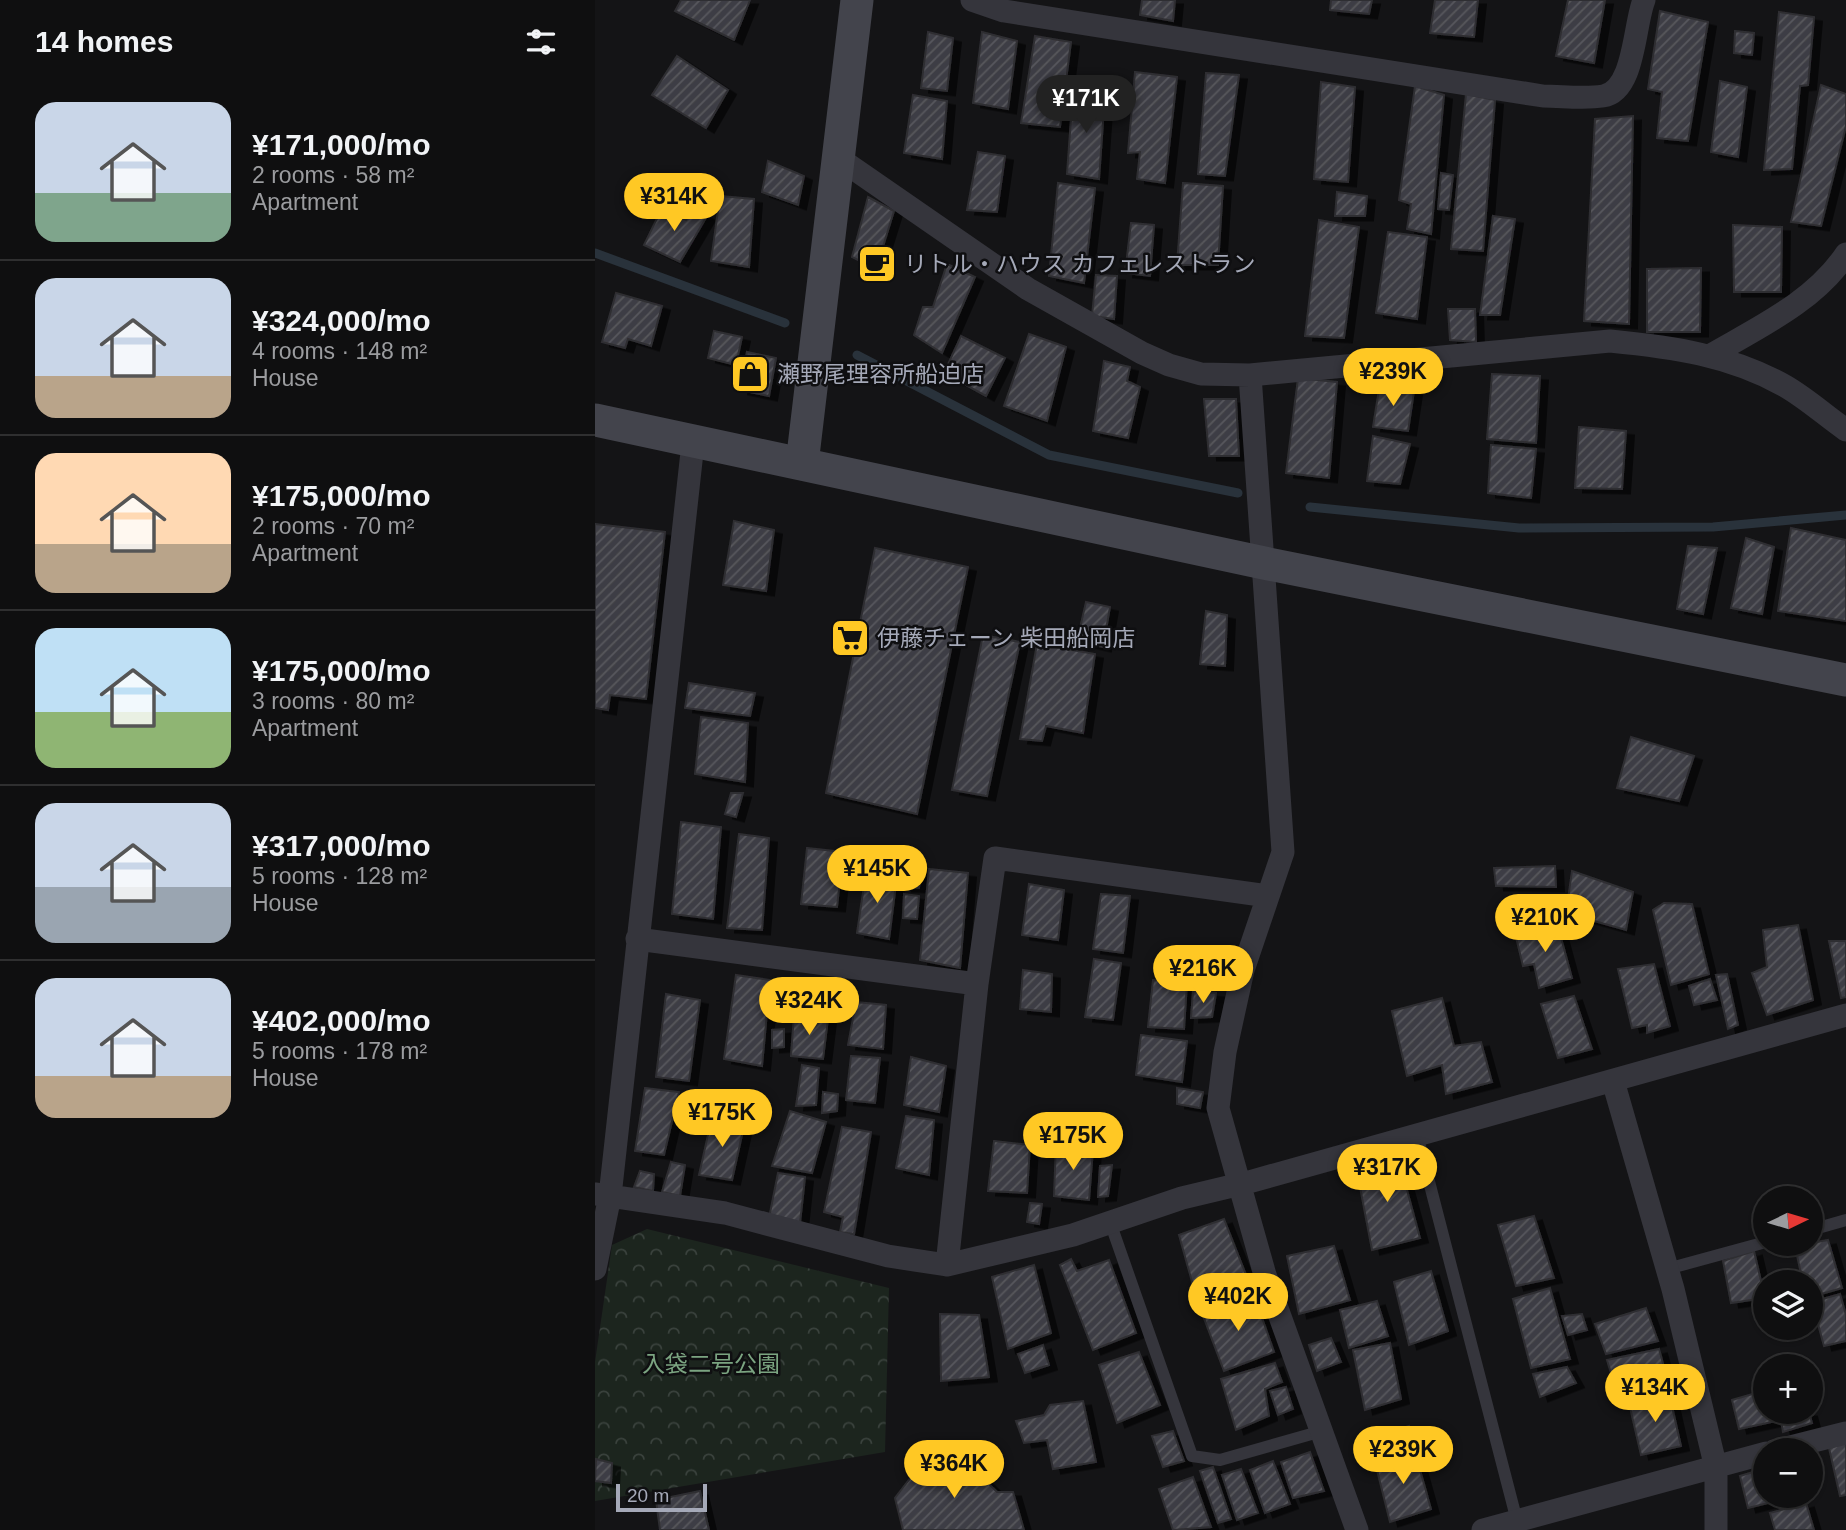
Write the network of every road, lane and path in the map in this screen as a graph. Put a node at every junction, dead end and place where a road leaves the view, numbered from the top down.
1 (857, 0) edge
2 (972, 0) edge
3 (1644, 0) edge
4 (837, 158) junction
5 (1846, 254) edge
6 (1711, 355) junction
7 (1250, 375) junction
8 (595, 421) edge
9 (1846, 430) edge
10 (693, 443) junction
11 (802, 464) junction
12 (1264, 562) junction
13 (1846, 680) edge
14 (1268, 896) junction
15 (637, 939) junction
16 (977, 984) junction
17 (1846, 1015) edge
18 (1613, 1081) junction
19 (1417, 1135) junction
20 (1237, 1182) junction
21 (602, 1196) edge
22 (1846, 1220) edge
23 (1110, 1222) junction
24 (1823, 1227) edge
25 (1753, 1246) edge
26 (947, 1265) junction
27 (595, 1269) edge
28 (1667, 1269) junction
29 (1322, 1431) junction
30 (1846, 1433) edge
31 (1823, 1439) edge
32 (1753, 1457) edge
33 (1716, 1468) junction
34 (1517, 1521) junction
35 (1357, 1530) edge
36 (1483, 1530) edge
37 (1716, 1530) edge

1 - 4 street
2 - 3 street
4 - 7 street
4 - 11 street
5 - 6 street
6 - 7 street
6 - 9 street
7 - 12 street
8 - 10 street
10 - 11 street
10 - 15 street
11 - 12 street
12 - 13 street
12 - 14 street
14 - 16 street
14 - 20 street
15 - 16 street
15 - 21 street
16 - 26 street
17 - 18 street
18 - 19 street
18 - 28 street
19 - 20 street
19 - 34 lane
20 - 23 street
20 - 29 street
21 - 26 street
21 - 27 street
22 - 24 lane
23 - 26 street
23 - 29 lane
25 - 28 lane
28 - 33 street
29 - 35 street
30 - 31 street
32 - 33 street
33 - 34 street
33 - 37 street
34 - 36 street

